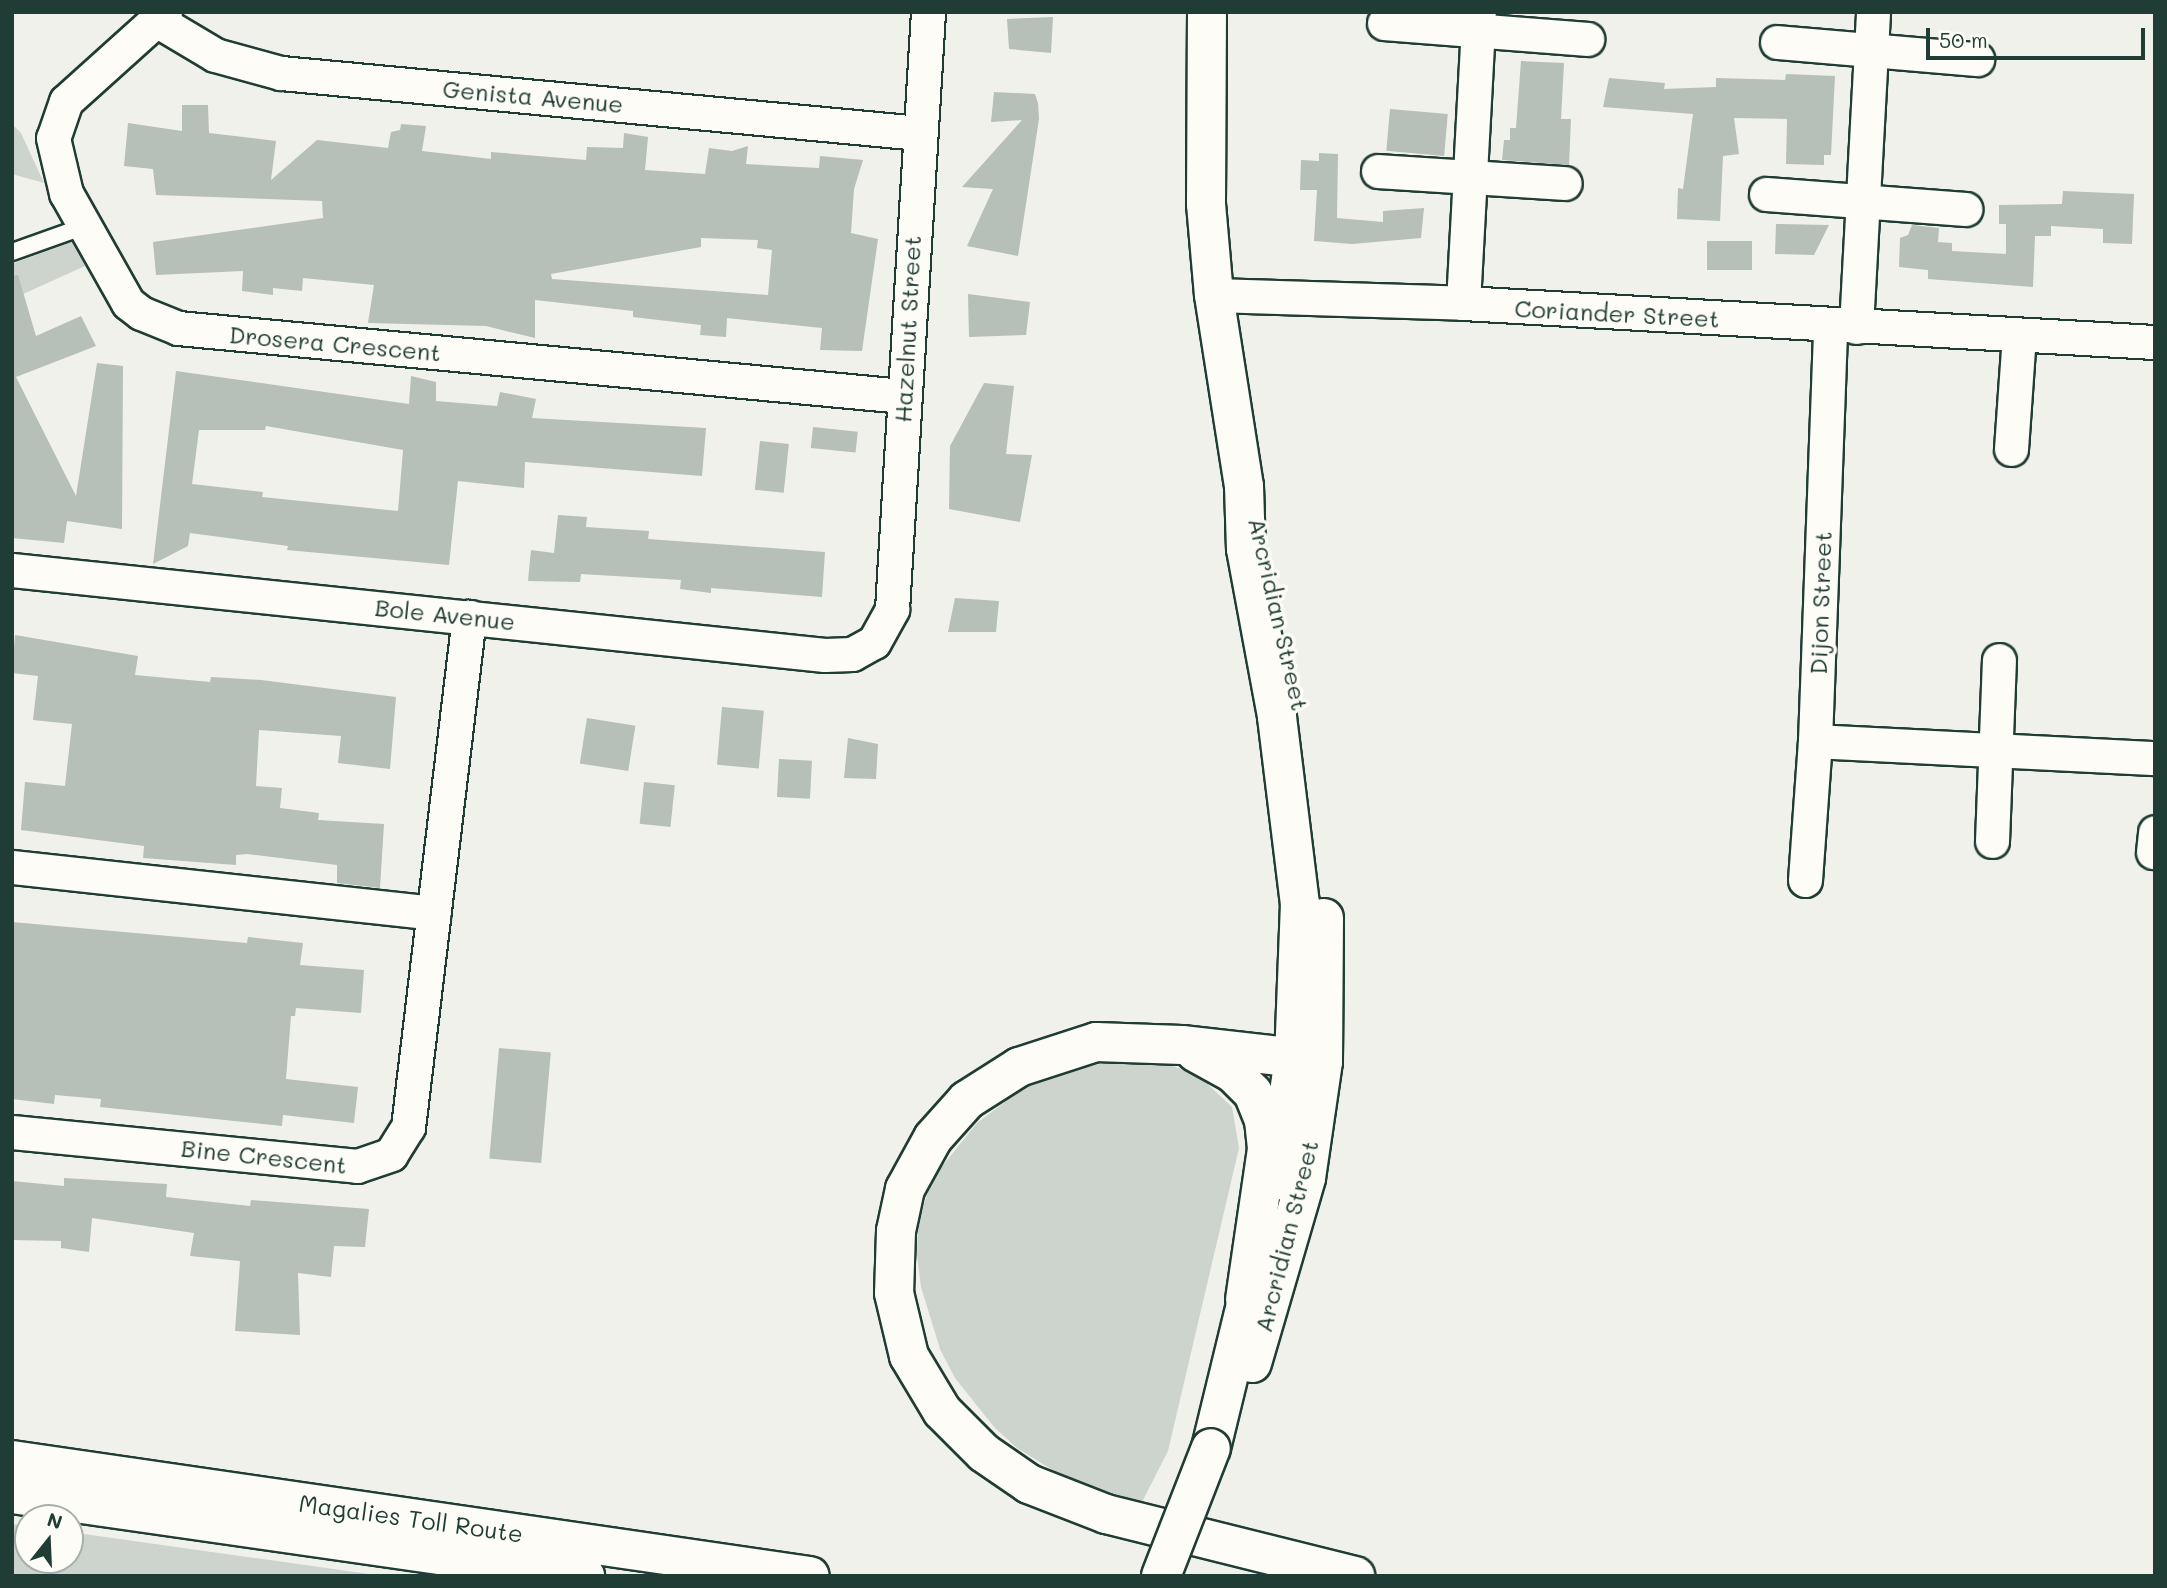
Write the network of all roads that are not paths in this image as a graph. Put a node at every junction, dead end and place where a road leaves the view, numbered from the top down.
1 (928, 12) edge
2 (1207, 12) edge
3 (1873, 12) edge
4 (162, 17) edge
5 (1479, 21) edge
6 (1384, 23) dead end
7 (1587, 39) dead end
8 (1777, 42) dead end
9 (1871, 50) junction
10 (1977, 58) dead end
11 (919, 133) junction
12 (1378, 171) dead end
13 (1470, 179) junction
14 (1565, 183) dead end
15 (1766, 194) dead end
16 (1863, 201) junction
17 (1965, 209) dead end
18 (85, 226) junction
19 (12, 252) edge
20 (1214, 295) junction
21 (1463, 303) junction
22 (1843, 326) junction
23 (2019, 335) junction
24 (2155, 342) edge
25 (903, 396) junction
26 (2011, 449) dead end
27 (12, 570) edge
28 (469, 617) junction
29 (874, 642) joint
30 (1999, 660) dead end
31 (1815, 741) junction
32 (1998, 747) junction
33 (2155, 758) edge
34 (1992, 841) dead end
35 (12, 867) edge
36 (1805, 880) dead end
37 (433, 913) junction
38 (1182, 1045) junction
39 (1308, 1060) junction
40 (12, 1132) edge
41 (1245, 1299) junction
42 (1215, 1435) junction
43 (12, 1460) edge
44 (12, 1494) edge
45 (585, 1576) edge
46 (810, 1576) edge
47 (1161, 1576) edge
48 (1355, 1576) edge

1 - 11 street, Hazelnut Street
2 - 20 main road, Arcridian Street
3 - 9 street, Dijon Street
4 - 11 street, Genista Avenue
4 - 18 street, Drosera Crescent
5 - 6 street
5 - 7 street
5 - 13 street
8 - 9 street
9 - 10 street
9 - 16 street, Dijon Street
11 - 25 street, Hazelnut Street
12 - 13 street
13 - 14 street
13 - 21 street
15 - 16 street
16 - 17 street
16 - 22 street, Dijon Street
18 - 19 lane
18 - 25 street, Drosera Crescent
20 - 21 street, Coriander Street
20 - 39 main road, Arcridian Street
21 - 22 street, Coriander Street
22 - 23 street, Coriander Street
22 - 31 street, Dijon Street
23 - 24 street, Coriander Street
23 - 26 street
25 - 29 street, Hazelnut Street
27 - 28 street, Bole Avenue
28 - 29 street, Bole Avenue
28 - 37 street, Bine Crescent
30 - 32 street
31 - 32 street
31 - 36 street, Dijon Street
32 - 33 street
32 - 34 street
35 - 37 street
37 - 40 street, Bine Crescent
38 - 39 main road
38 - 41 main road
38 - 48 main road
39 - 41 main road, Arcridian Street
39 - 42 main road, Arcridian Street
41 - 42 main road, Arcridian Street
42 - 47 main road, Arcridian Street, bridge
43 - 46 main road, Magalies Toll Route
44 - 45 main road, Magalies Toll Route

